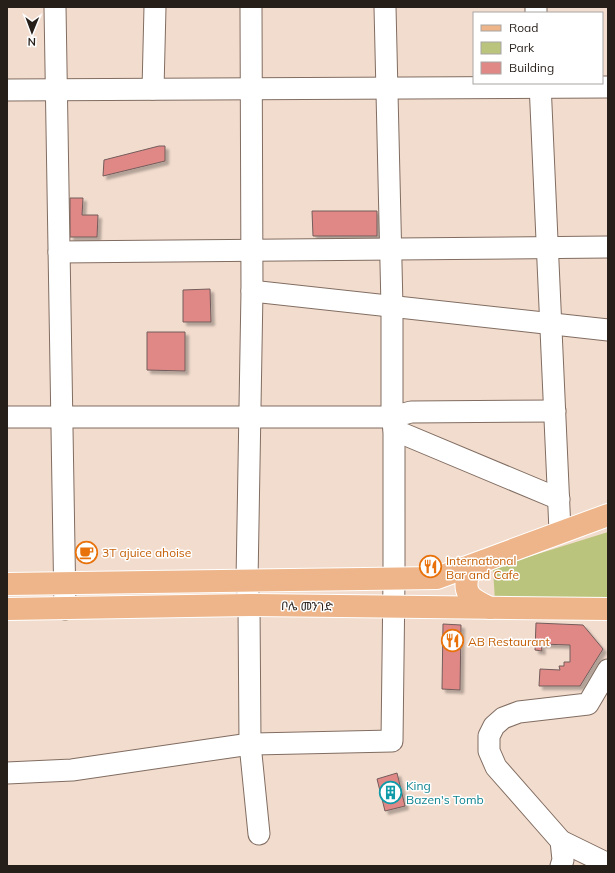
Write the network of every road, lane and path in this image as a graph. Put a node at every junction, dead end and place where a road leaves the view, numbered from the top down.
1 (55, 7) edge
2 (155, 7) edge
3 (251, 7) edge
4 (385, 7) edge
5 (540, 85) edge
6 (608, 87) edge
7 (387, 88) junction
8 (56, 89) junction
9 (153, 89) junction
10 (252, 89) junction
11 (7, 90) edge
12 (608, 247) edge
13 (548, 248) junction
14 (391, 249) junction
15 (252, 250) junction
16 (59, 252) junction
17 (252, 291) junction
18 (392, 307) junction
19 (552, 324) junction
20 (608, 330) edge
21 (7, 404) edge
22 (250, 410) junction
23 (61, 411) junction
24 (555, 411) junction
25 (397, 416) junction
26 (7, 417) edge
27 (559, 499) junction
28 (608, 514) edge
29 (560, 532) junction
30 (487, 559) junction
31 (394, 579) junction
32 (247, 581) junction
33 (7, 584) edge
34 (64, 584) junction
35 (249, 605) junction
36 (394, 606) junction
37 (490, 608) junction
38 (7, 609) edge
39 (65, 609) junction
40 (608, 609) edge
41 (608, 670) edge
42 (250, 744) junction
43 (7, 773) edge
44 (259, 834) dead end
45 (561, 841) junction
46 (608, 864) edge
47 (561, 866) edge

1 - 8 street
2 - 9 street
3 - 10 street
4 - 7 street
5 - 6 street
5 - 7 street
5 - 13 street
7 - 10 street
7 - 14 street
8 - 9 street
8 - 11 street
8 - 16 street
9 - 10 street
10 - 15 street
12 - 13 street
13 - 14 street
13 - 19 street
14 - 15 street
14 - 18 street
15 - 16 street
15 - 17 street
16 - 23 street
17 - 18 street
17 - 22 street
18 - 19 street
18 - 25 street
19 - 20 street
19 - 24 street
21 - 23 street
22 - 23 street
22 - 25 street
22 - 32 street
23 - 26 street
23 - 34 street
24 - 25 street
24 - 27 street
25 - 27 street
25 - 31 street
27 - 29 street
28 - 29 main road, ቦሌ መንገድ
29 - 30 main road, ቦሌ መንገድ
30 - 31 main road, ቦሌ መንገድ
30 - 37 main road
31 - 32 main road, ቦሌ መንገድ
31 - 36 street
32 - 34 main road, ቦሌ መንገድ
32 - 35 street
33 - 34 main road, ቦሌ መንገድ
34 - 39 street
35 - 36 main road, ቦሌ መንገድ
35 - 39 main road, ቦሌ መንገድ
35 - 42 street
36 - 37 main road, ቦሌ መንገድ
36 - 42 street
37 - 40 main road, ቦሌ መንገድ
38 - 39 main road, ቦሌ መንገድ
41 - 45 street
42 - 43 street
42 - 44 street
45 - 46 street
45 - 47 street

